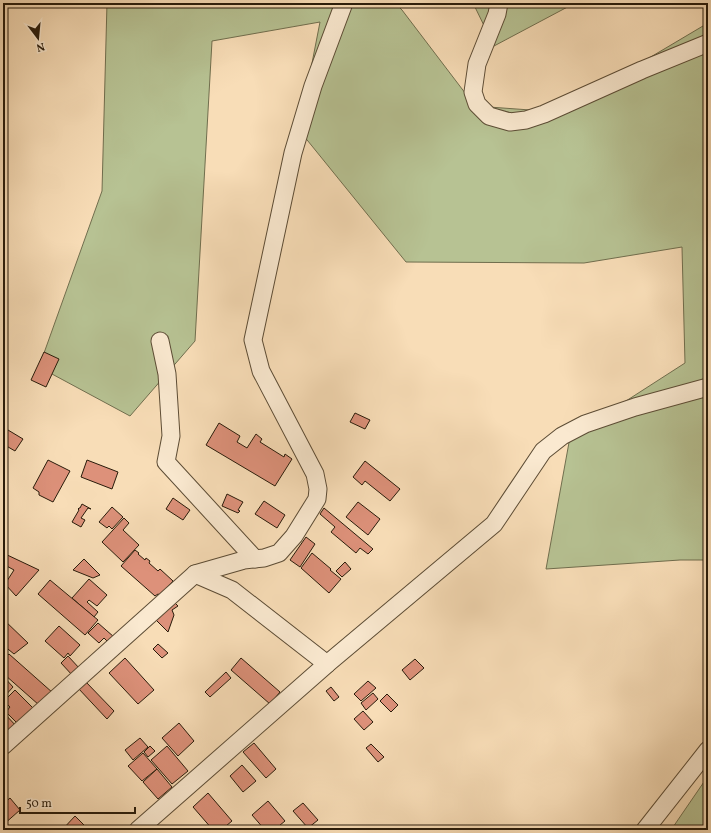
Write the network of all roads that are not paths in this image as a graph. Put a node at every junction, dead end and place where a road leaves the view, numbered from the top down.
1 (344, 3) edge
2 (499, 3) edge
3 (708, 43) edge
4 (160, 342) dead end
5 (708, 387) edge
6 (255, 559) junction
7 (195, 574) junction
8 (328, 664) junction
9 (3, 746) edge
10 (708, 750) edge
11 (138, 830) edge
12 (646, 830) edge

1 - 6 street
2 - 3 street
4 - 6 street
5 - 8 street
6 - 7 street
7 - 8 street
7 - 9 street
8 - 11 street
10 - 12 street

